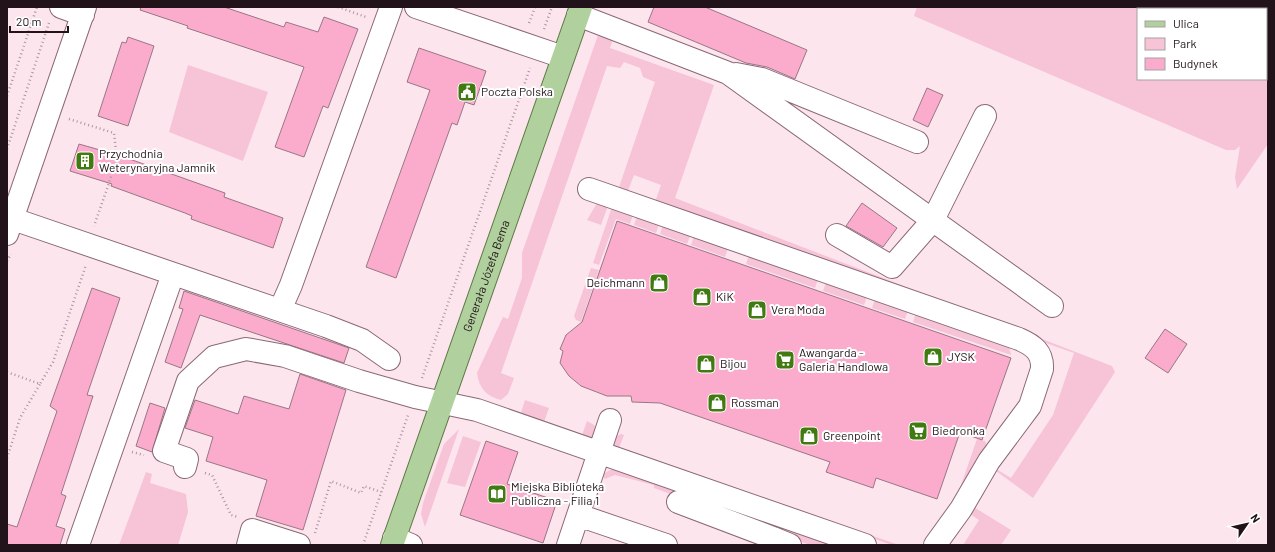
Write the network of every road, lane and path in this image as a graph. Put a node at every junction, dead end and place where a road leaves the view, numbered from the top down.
1 (37, 7) edge
2 (391, 7) edge
3 (416, 7) edge
4 (552, 7) edge
5 (84, 11) edge
6 (579, 11) edge
7 (55, 14) edge
8 (537, 48) junction
9 (563, 57) junction
10 (728, 73) junction
11 (7, 96) edge
12 (985, 116) dead end
13 (68, 118) dead end
14 (917, 142) dead end
15 (7, 149) edge
16 (589, 189) dead end
17 (933, 220) junction
18 (10, 227) edge
19 (94, 228) dead end
20 (837, 235) dead end
21 (89, 258) dead end
22 (173, 274) junction
23 (1052, 306) dead end
24 (280, 310) junction
25 (389, 359) dead end
26 (7, 372) edge
27 (40, 384) junction
28 (415, 397) junction
29 (443, 403) junction
30 (610, 420) dead end
31 (130, 451) dead end
32 (599, 453) junction
33 (150, 457) dead end
34 (7, 458) edge
35 (185, 467) joint
36 (381, 492) junction
37 (678, 502) dead end
38 (578, 515) junction
39 (246, 519) dead end
40 (307, 539) edge
41 (399, 543) edge
42 (777, 543) edge
43 (78, 545) edge
44 (248, 545) edge
45 (363, 545) edge
46 (568, 545) edge
47 (666, 545) edge
48 (865, 545) edge
49 (935, 545) edge

1 - 11 path
2 - 24 street
3 - 8 street
4 - 8 path
5 - 7 street
5 - 18 street
6 - 9 main road, Generała Józefa Bema
6 - 10 street
7 - 15 path
8 - 9 street
8 - 28 path
9 - 29 main road, Generała Józefa Bema
10 - 14 street
10 - 17 street
12 - 17 street
13 - 19 path
16 - 49 street
17 - 20 street
17 - 23 street
18 - 22 street
21 - 27 path
22 - 24 street
22 - 43 street
24 - 25 street
26 - 27 path
27 - 34 path
28 - 29 street
28 - 35 street
28 - 36 path
29 - 32 street
29 - 41 main road, Generała Józefa Bema
30 - 32 street
31 - 33 path
32 - 38 street
32 - 48 street
35 - 39 path
36 - 40 path
36 - 45 path
37 - 42 street
38 - 46 street
38 - 47 street
40 - 44 street

